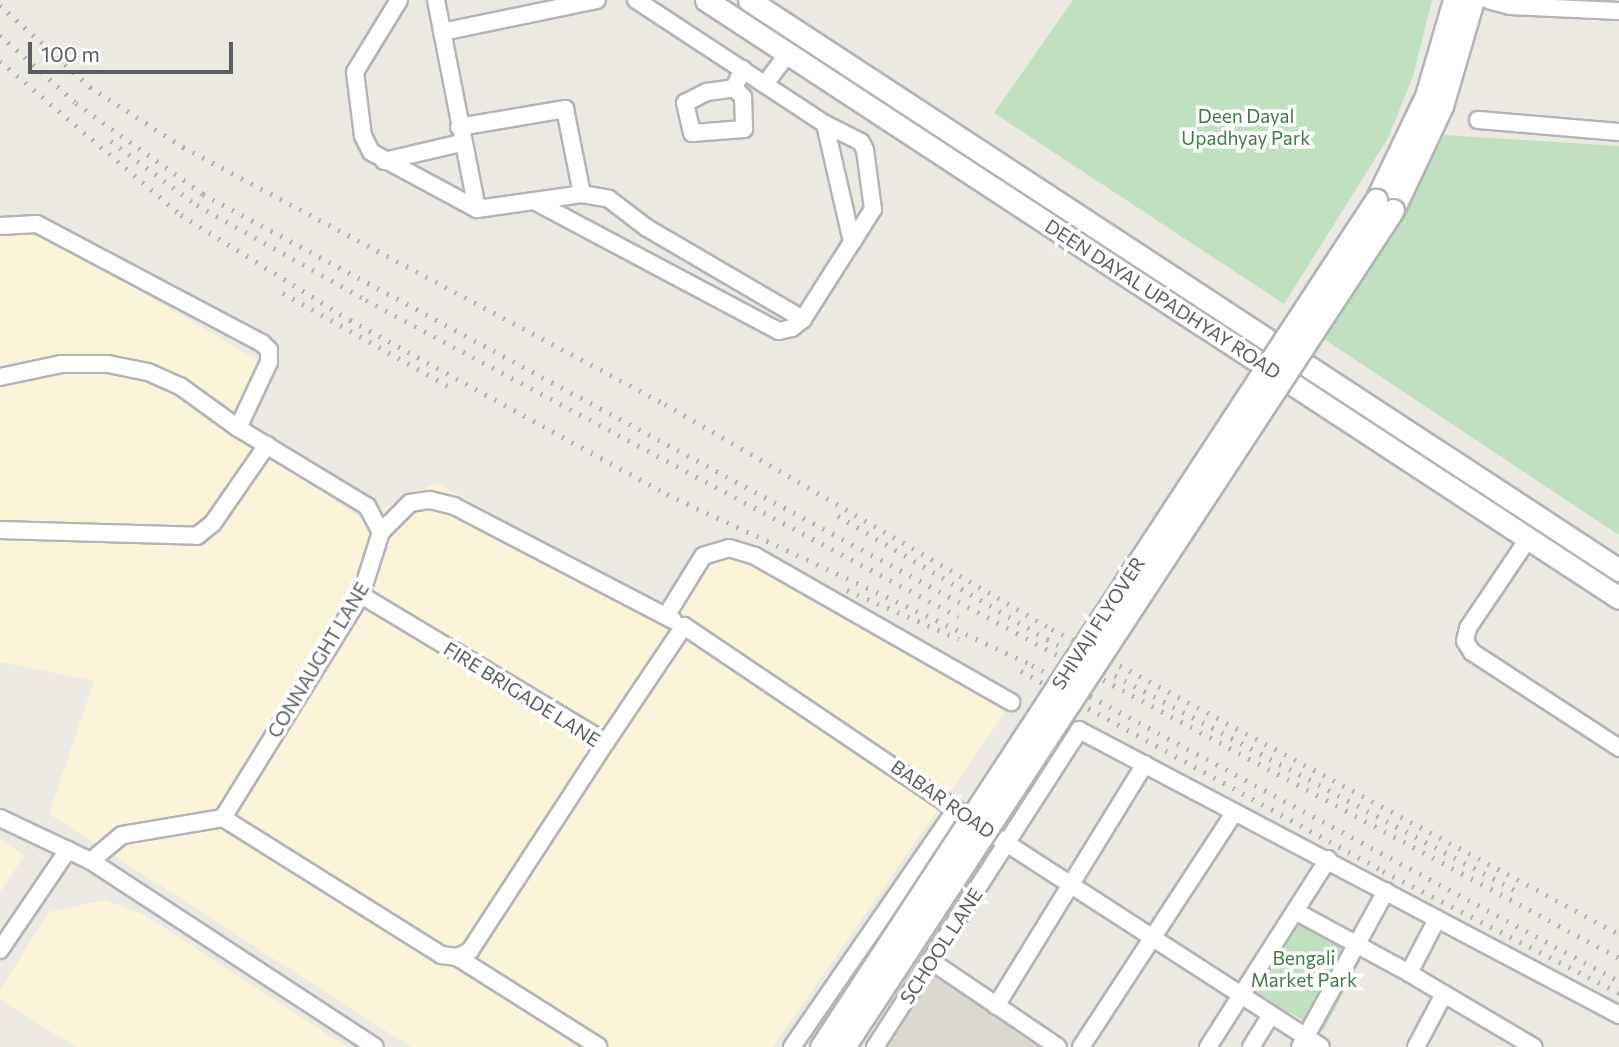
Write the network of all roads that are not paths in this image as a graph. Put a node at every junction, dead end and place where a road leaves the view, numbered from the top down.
1 (400, 0) edge
2 (436, 0) edge
3 (597, 0) edge
4 (636, 0) edge
5 (706, 0) edge
6 (749, 0) edge
7 (1454, 0) edge
8 (1473, 0) edge
9 (1488, 0) edge
10 (1542, 4) edge
11 (1619, 11) edge
12 (442, 32) junction
13 (788, 53) junction
14 (743, 69) junction
15 (765, 84) junction
16 (734, 88) dead end
17 (1478, 120) dead end
18 (825, 124) junction
19 (1619, 131) edge
20 (460, 135) junction
21 (384, 161) junction
22 (582, 194) junction
23 (534, 201) junction
24 (1384, 205) junction
25 (477, 209) junction
26 (0, 226) edge
27 (852, 242) junction
28 (803, 319) junction
29 (0, 377) edge
30 (237, 428) junction
31 (267, 445) junction
32 (0, 530) edge
33 (381, 532) junction
34 (1528, 539) junction
35 (1619, 570) edge
36 (360, 595) junction
37 (1619, 598) edge
38 (666, 617) junction
39 (684, 626) junction
40 (1011, 702) dead end
41 (606, 742) junction
42 (1619, 748) edge
43 (1145, 764) junction
44 (956, 809) junction
45 (1234, 813) junction
46 (0, 817) edge
47 (223, 818) junction
48 (1006, 843) junction
49 (68, 850) junction
50 (1328, 859) junction
51 (91, 862) junction
52 (1069, 886) junction
53 (1386, 891) junction
54 (1295, 911) junction
55 (1437, 919) junction
56 (1149, 940) junction
57 (1358, 947) junction
58 (0, 950) edge
59 (457, 957) junction
60 (931, 961) junction
61 (1409, 973) junction
62 (1444, 994) junction
63 (1241, 996) junction
64 (996, 1006) junction
65 (1271, 1015) junction
66 (1619, 1015) edge
67 (1309, 1044) edge
68 (598, 1046) edge
69 (375, 1047) edge
70 (792, 1047) edge
71 (821, 1047) edge
72 (844, 1047) edge
73 (875, 1047) edge
74 (1058, 1047) edge
75 (1081, 1047) edge
76 (1208, 1047) edge
77 (1251, 1047) edge
78 (1416, 1047) edge
79 (1534, 1047) edge

1 - 21 street
2 - 12 street
3 - 12 street
4 - 14 street
5 - 13 main road, DEEN DAYAL UPADHYAY ROAD
6 - 35 main road, DEEN DAYAL UPADHYAY ROAD
7 - 24 main road
8 - 24 main road
9 - 10 street
10 - 11 street
12 - 20 street
13 - 15 street
13 - 34 main road, DEEN DAYAL UPADHYAY ROAD
14 - 15 street
14 - 16 street
15 - 18 street
17 - 19 street
18 - 27 street
18 - 27 street
20 - 21 street
20 - 22 street
20 - 25 street
21 - 25 street
22 - 23 street
22 - 28 street
23 - 25 street
23 - 28 street
24 - 71 main road, SHIVAJI FLYOVER, bridge
24 - 72 main road, SHIVAJI FLYOVER, bridge
26 - 30 street
27 - 28 street
29 - 30 street
30 - 31 street
31 - 32 street
31 - 33 street
33 - 36 street, CONNAUGHT LANE
33 - 38 street, BABAR ROAD
34 - 37 main road, DEEN DAYAL UPADHYAY ROAD
34 - 42 street
36 - 41 street, FIRE BRIGADE LANE
36 - 47 street, CONNAUGHT LANE
38 - 39 street, BABAR ROAD
38 - 40 street
39 - 41 street
39 - 44 street, BABAR ROAD
41 - 59 street, FIRE BRIGADE LANE
43 - 45 street
43 - 48 street, SCHOOL LANE
43 - 52 street
44 - 48 street, BABAR ROAD
44 - 70 street
45 - 50 street
45 - 56 street
46 - 49 street
47 - 51 street
47 - 59 street
48 - 52 street, BABAR ROAD
48 - 60 street, SCHOOL LANE
49 - 51 street
49 - 58 street
50 - 53 street
50 - 54 street
51 - 69 street
52 - 56 street, BABAR ROAD
52 - 64 street
53 - 55 street
53 - 57 street
54 - 57 street
54 - 63 street
55 - 61 street
55 - 66 street
56 - 63 street, BABAR ROAD
56 - 75 street
57 - 61 street
57 - 67 street
59 - 68 street
60 - 64 street
60 - 73 street, SCHOOL LANE
61 - 62 street
62 - 78 street
62 - 79 street
63 - 65 street, BABAR ROAD
63 - 76 street
64 - 74 street
65 - 67 street, BABAR ROAD
65 - 77 street

